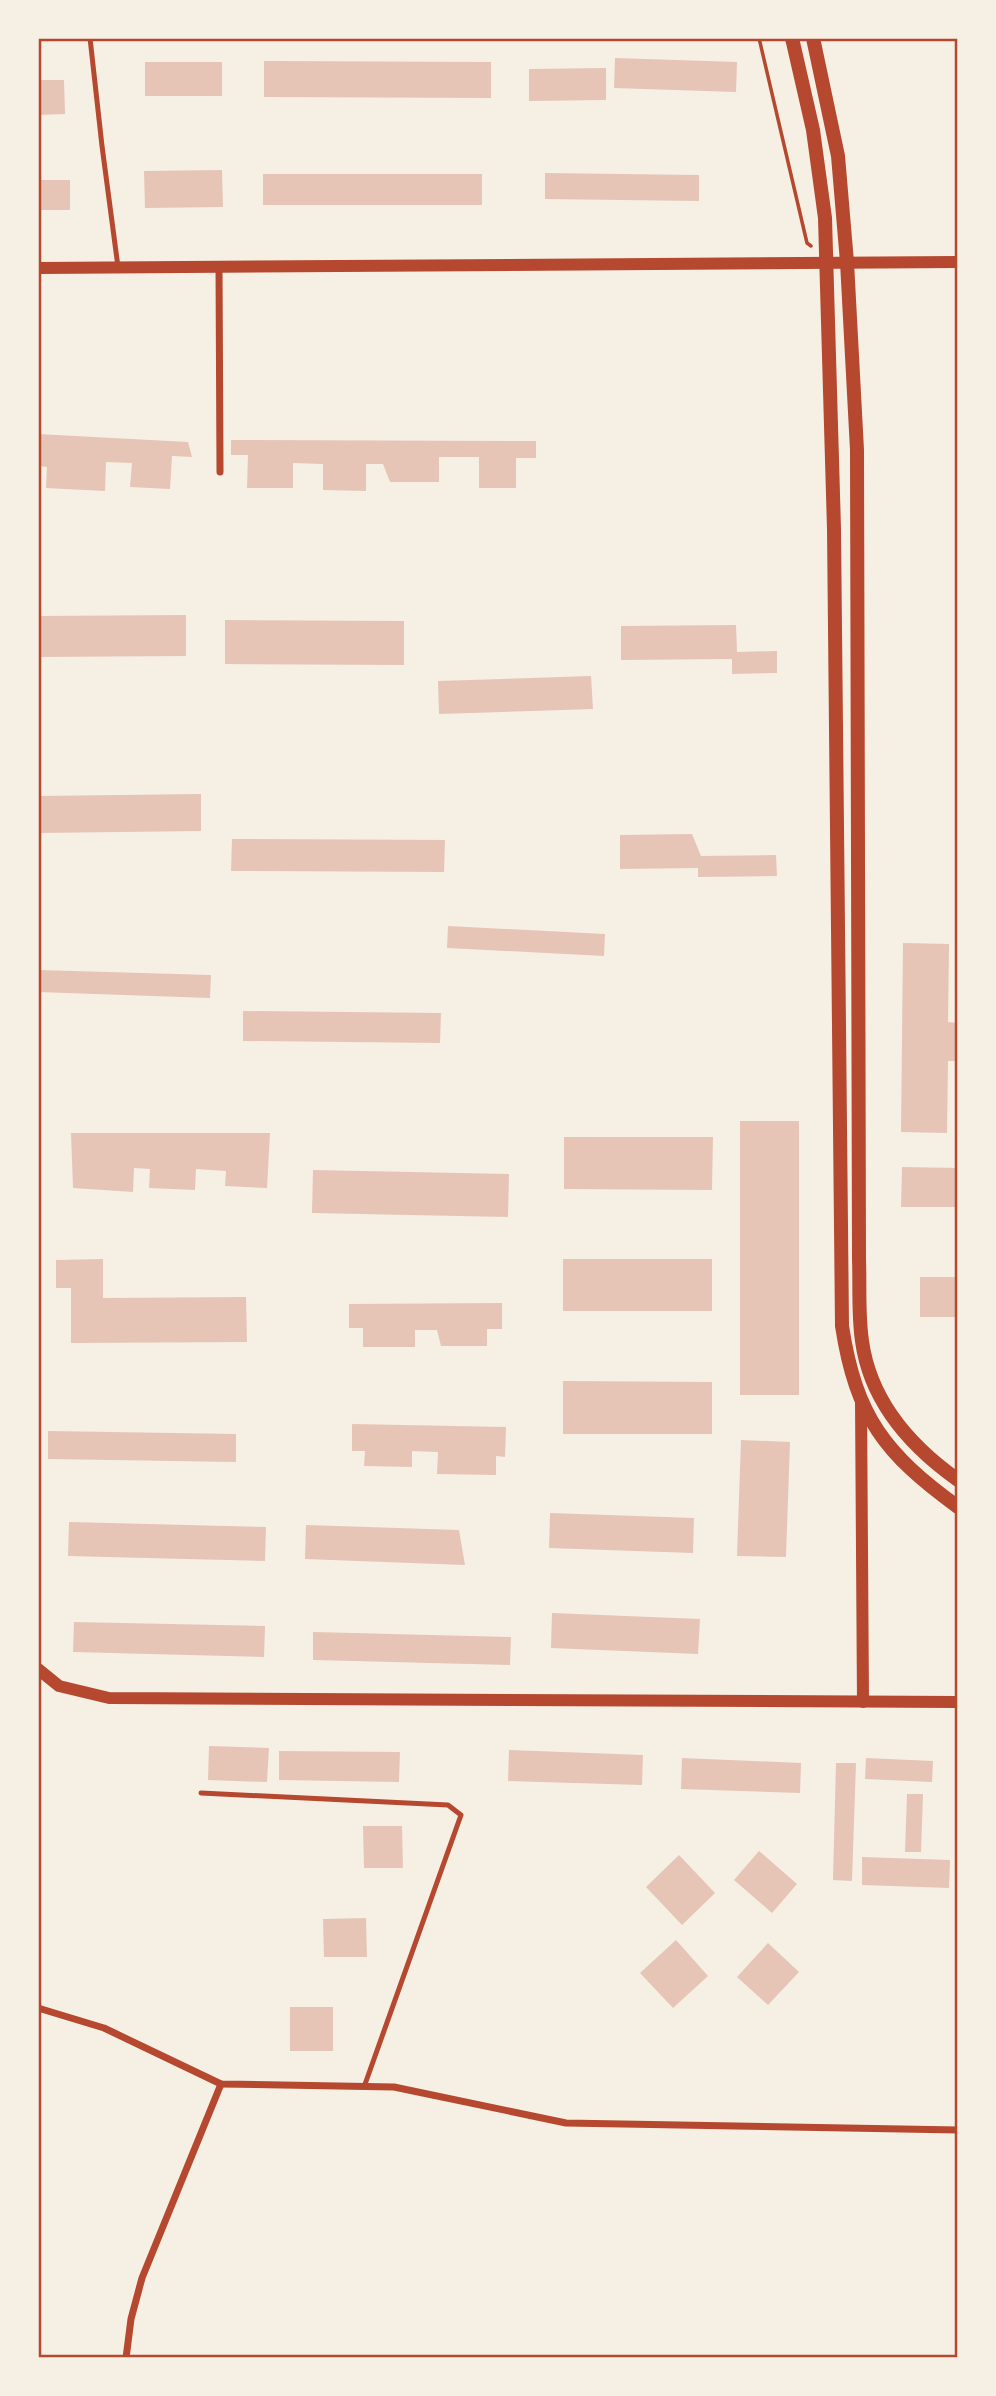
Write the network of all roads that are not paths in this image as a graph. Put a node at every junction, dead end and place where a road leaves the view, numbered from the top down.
1 (90, 38) edge
2 (792, 38) edge
3 (813, 38) edge
4 (827, 262) junction
5 (847, 262) junction
6 (957, 262) edge
7 (219, 266) junction
8 (118, 267) junction
9 (38, 268) edge
10 (220, 472) dead end
11 (861, 1399) junction
12 (957, 1480) edge
13 (957, 1507) edge
14 (38, 1669) edge
15 (863, 1702) junction
16 (957, 1702) edge
17 (201, 1793) dead end
18 (38, 2008) edge
19 (221, 2084) junction
20 (364, 2087) junction
21 (957, 2130) edge
22 (126, 2357) edge

1 - 8 lane
2 - 4 main road
3 - 5 main road
4 - 5 street
4 - 7 street
4 - 11 main road
5 - 6 street
5 - 12 main road
7 - 8 street
7 - 10 street
8 - 9 street
11 - 13 main road
11 - 15 street
14 - 15 street
15 - 16 street
17 - 20 lane
18 - 19 street
19 - 20 street
19 - 22 street
20 - 21 street

